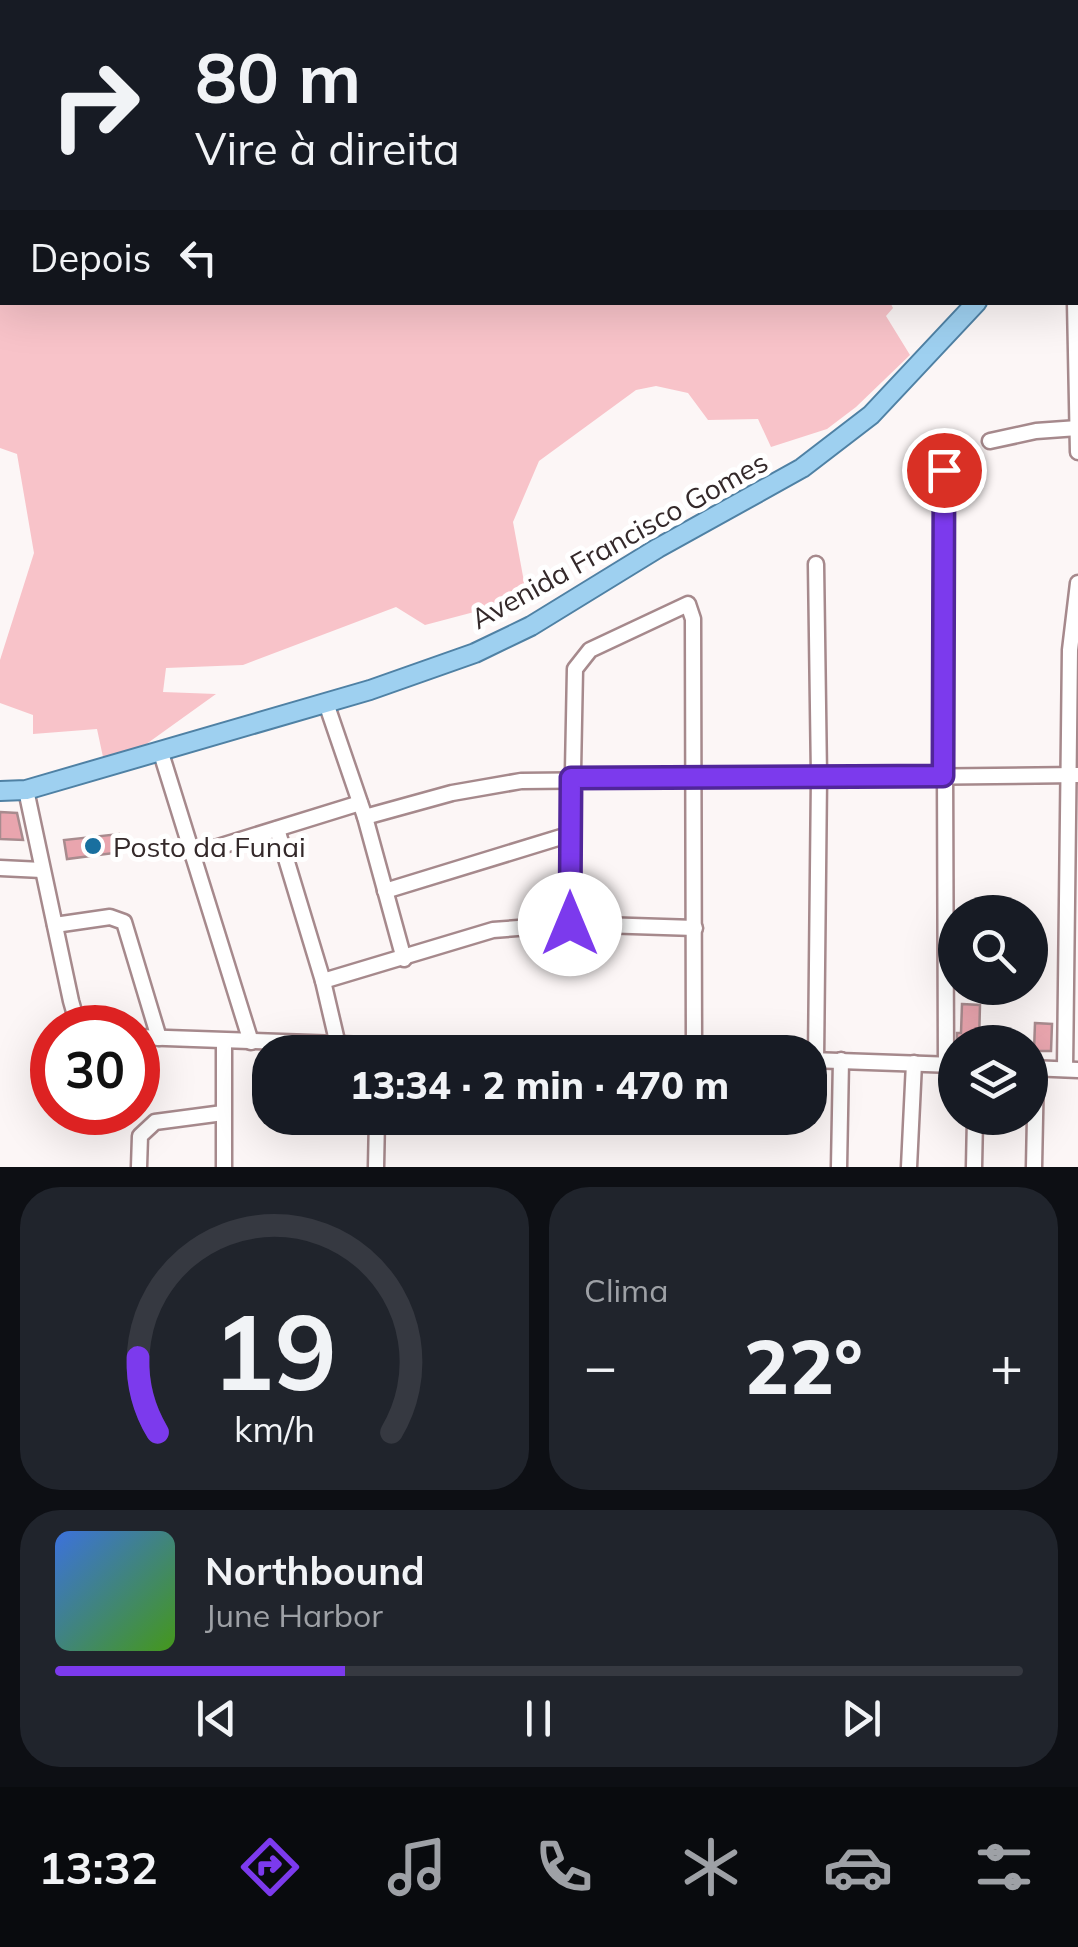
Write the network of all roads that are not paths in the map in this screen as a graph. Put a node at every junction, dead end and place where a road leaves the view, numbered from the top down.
1 (974, 305) edge
2 (1077, 305) edge
3 (1078, 428) edge
4 (990, 440) dead end
5 (1078, 452) edge
6 (944, 470) dead end
7 (816, 564) dead end
8 (1078, 583) edge
9 (326, 703) junction
10 (161, 752) junction
11 (1073, 775) edge
12 (820, 776) junction
13 (943, 776) junction
14 (571, 778) junction
15 (695, 780) junction
16 (26, 790) junction
17 (0, 792) edge
18 (362, 810) junction
19 (277, 829) junction
20 (570, 834) junction
21 (192, 855) junction
22 (0, 868) edge
23 (42, 870) junction
24 (385, 891) junction
25 (570, 924) junction
26 (55, 926) junction
27 (695, 928) junction
28 (404, 958) junction
29 (323, 980) junction
30 (72, 1005) edge
31 (150, 1005) edge
32 (949, 1025) edge
33 (336, 1035) edge
34 (694, 1035) edge
35 (814, 1035) edge
36 (160, 1038) edge
37 (224, 1040) junction
38 (251, 1042) joint
39 (827, 1060) edge
40 (841, 1060) junction
41 (914, 1063) junction
42 (938, 1064) edge
43 (1072, 1069) edge
44 (223, 1113) junction
45 (377, 1135) edge
46 (975, 1135) edge
47 (1034, 1135) edge
48 (139, 1167) edge
49 (224, 1167) edge
50 (376, 1167) edge
51 (839, 1167) edge
52 (909, 1167) edge
53 (974, 1167) edge
54 (1034, 1167) edge

1 - 9 main road, Avenida Francisco Gomes
2 - 3 street
3 - 4 street
3 - 5 street
6 - 13 street
7 - 12 street
8 - 11 street
9 - 10 main road, Avenida Francisco Gomes
9 - 18 street
10 - 16 main road, Avenida Francisco Gomes
10 - 21 street
11 - 13 street
11 - 43 street
12 - 13 street
12 - 15 street
12 - 35 street
13 - 32 street
14 - 15 street
14 - 15 street
14 - 18 street
14 - 20 street
15 - 27 street
16 - 17 main road, Avenida Francisco Gomes
16 - 23 street
18 - 19 street
18 - 24 street
19 - 21 street
19 - 29 street
20 - 24 street
20 - 25 street
21 - 38 street
22 - 23 street
23 - 26 street
24 - 28 street
25 - 27 street
25 - 28 street
26 - 30 street
26 - 31 street
27 - 34 street
28 - 29 street
29 - 33 street
36 - 37 street
37 - 38 street
37 - 44 street
39 - 40 street
40 - 41 street
40 - 51 street
41 - 42 street
41 - 52 street
44 - 48 street
44 - 49 street
45 - 50 street
46 - 53 street
47 - 54 street

